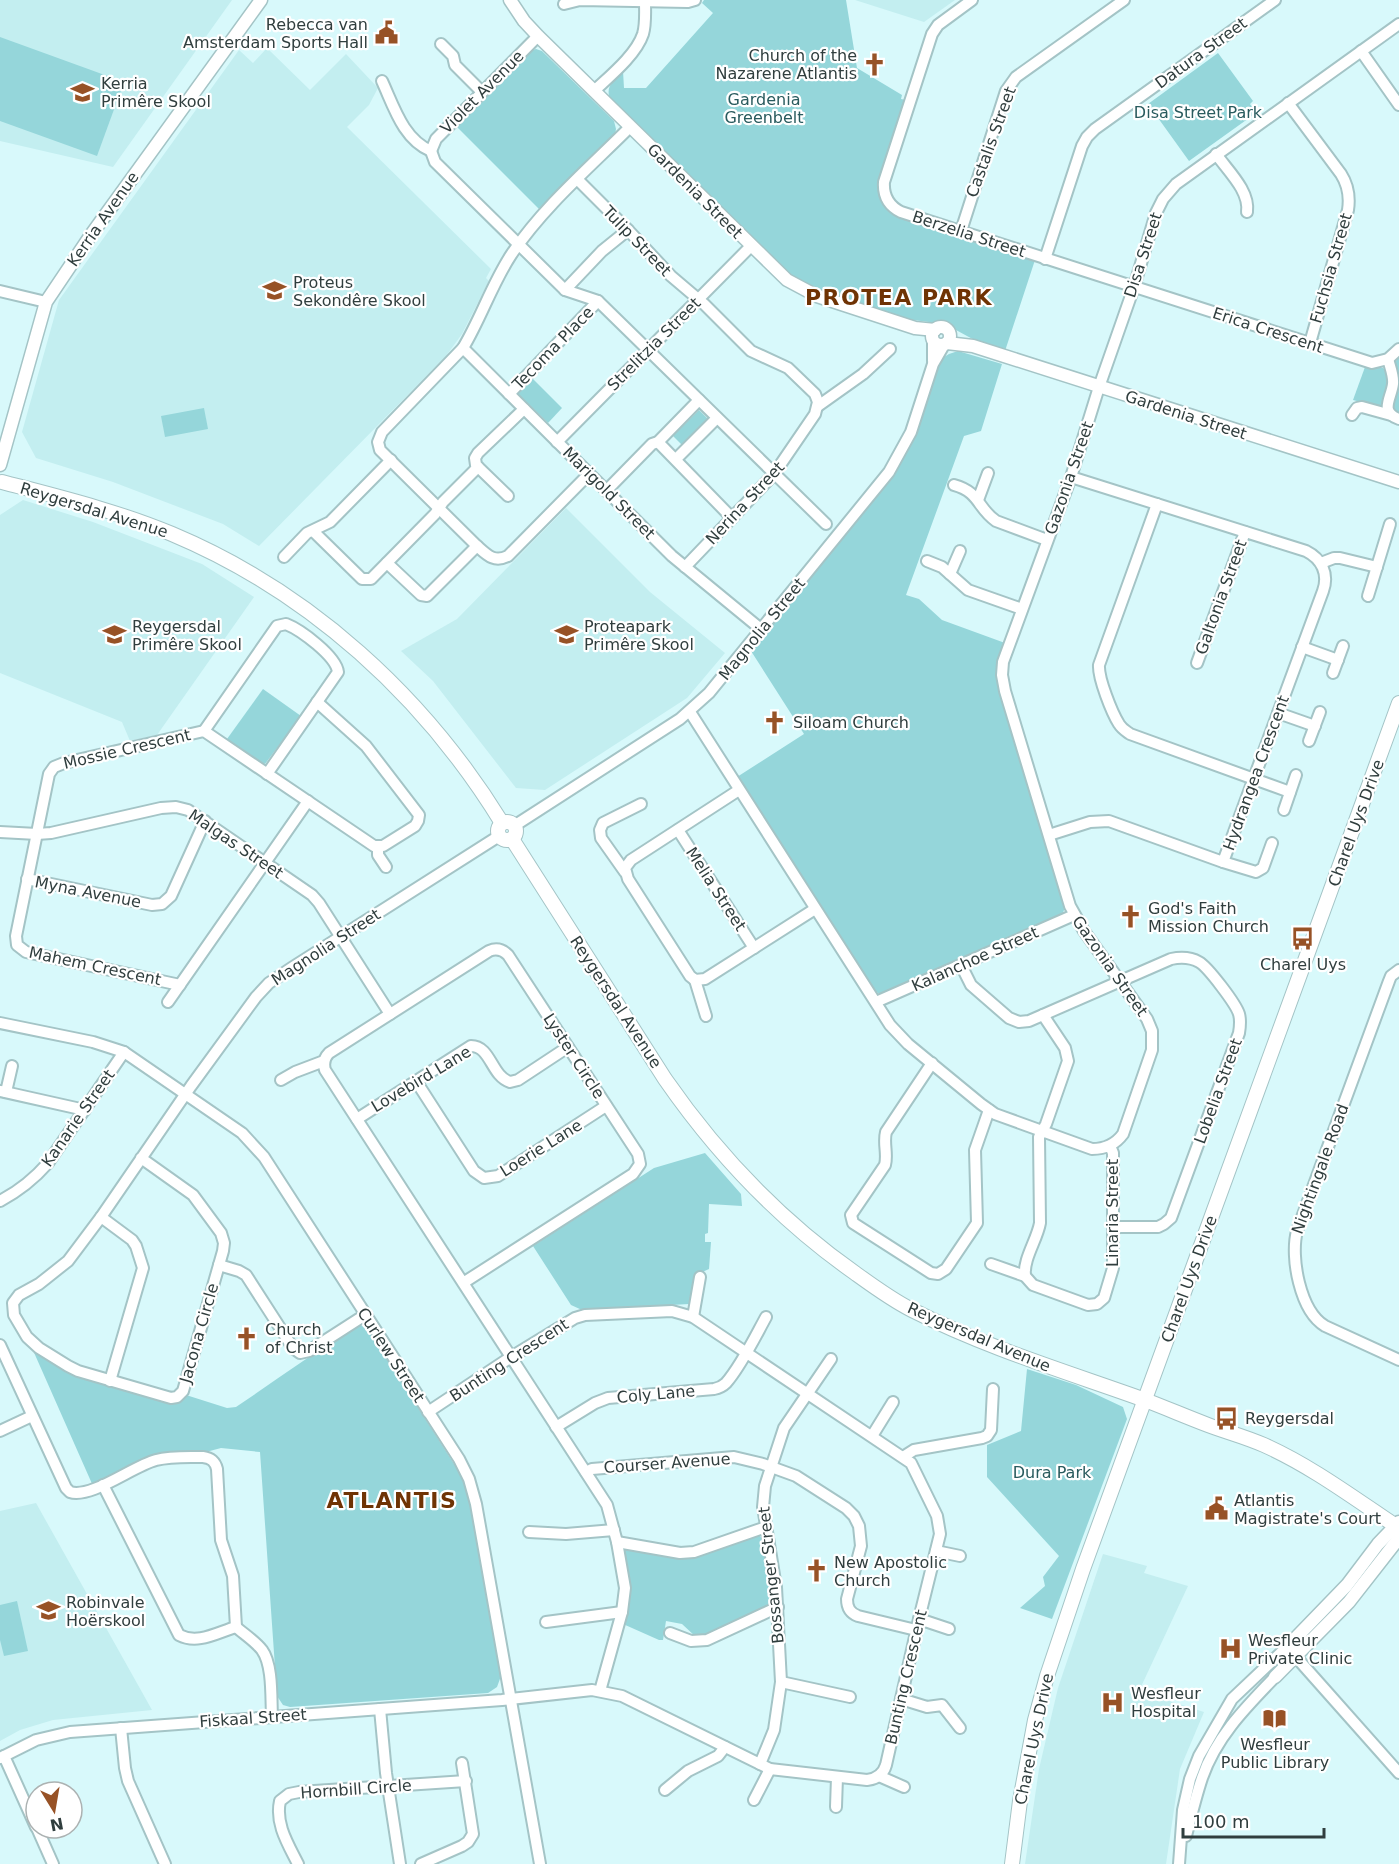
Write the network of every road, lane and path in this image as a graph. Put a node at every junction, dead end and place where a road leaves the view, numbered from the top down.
1 (261, 0) edge
2 (510, 0) edge
3 (580, 0) edge
4 (695, 0) edge
5 (972, 0) edge
6 (1124, 0) edge
7 (1275, 0) edge
8 (645, 1) edge
9 (564, 4) dead end
10 (1399, 24) edge
11 (538, 36) junction
12 (441, 44) dead end
13 (1360, 51) junction
14 (382, 81) dead end
15 (482, 92) junction
16 (594, 92) junction
17 (1288, 103) junction
18 (1399, 105) edge
19 (630, 127) junction
20 (431, 151) junction
21 (1216, 154) junction
22 (578, 180) junction
23 (1247, 212) dead end
24 (628, 230) junction
25 (961, 231) junction
26 (519, 244) junction
27 (751, 246) junction
28 (1045, 259) junction
29 (1134, 287) junction
30 (565, 290) junction
31 (0, 291) edge
32 (698, 299) junction
33 (46, 302) junction
34 (598, 302) junction
35 (940, 338) junction
36 (1310, 343) junction
37 (463, 348) junction
38 (1399, 349) edge
39 (648, 350) junction
40 (890, 350) dead end
41 (1388, 359) junction
42 (1100, 387) junction
43 (508, 394) junction
44 (699, 400) junction
45 (818, 406) junction
46 (524, 409) junction
47 (1352, 415) dead end
48 (1395, 417) edge
49 (717, 418) junction
50 (557, 442) junction
51 (658, 442) junction
52 (676, 459) junction
53 (391, 460) junction
54 (0, 465) edge
55 (478, 467) junction
56 (988, 473) dead end
57 (589, 474) junction
58 (774, 474) junction
59 (1071, 477) junction
60 (1, 481) edge
61 (1399, 482) edge
62 (954, 485) dead end
63 (606, 490) junction
64 (508, 496) dead end
65 (978, 500) junction
66 (1157, 504) junction
67 (439, 508) junction
68 (732, 518) junction
69 (826, 524) dead end
70 (1390, 524) dead end
71 (313, 531) junction
72 (1245, 532) junction
73 (1047, 540) junction
74 (477, 546) junction
75 (960, 551) dead end
76 (284, 557) dead end
77 (927, 561) dead end
78 (387, 563) junction
79 (1321, 563) junction
80 (686, 567) junction
81 (1377, 567) junction
82 (950, 574) junction
83 (1368, 596) dead end
84 (1022, 609) junction
85 (762, 630) junction
86 (1343, 646) dead end
87 (1302, 647) junction
88 (1338, 660) junction
89 (1197, 663) dead end
90 (1333, 673) dead end
91 (317, 702) junction
92 (1399, 703) edge
93 (690, 712) junction
94 (1320, 712) dead end
95 (1278, 713) junction
96 (1315, 726) junction
97 (204, 731) junction
98 (1310, 741) dead end
99 (267, 774) junction
100 (1296, 775) dead end
101 (1254, 779) junction
102 (739, 790) junction
103 (1290, 792) junction
104 (308, 801) junction
105 (641, 804) dead end
106 (1284, 810) dead end
107 (205, 821) junction
108 (678, 830) junction
109 (507, 831) junction
110 (0, 832) edge
111 (37, 834) junction
112 (1049, 835) junction
113 (1272, 843) dead end
114 (378, 848) junction
115 (1223, 861) junction
116 (265, 862) junction
117 (386, 867) dead end
118 (625, 872) junction
119 (27, 879) junction
120 (815, 909) junction
121 (1074, 915) junction
122 (340, 937) junction
123 (754, 948) junction
124 (961, 965) junction
125 (1399, 970) edge
126 (695, 980) junction
127 (1119, 981) junction
128 (180, 984) junction
129 (168, 1002) dead end
130 (876, 1002) junction
131 (390, 1014) junction
132 (1043, 1015) junction
133 (706, 1016) dead end
134 (0, 1023) edge
135 (568, 1047) junction
136 (124, 1052) junction
137 (324, 1061) junction
138 (932, 1064) junction
139 (12, 1066) dead end
140 (281, 1080) dead end
141 (416, 1081) junction
142 (3, 1091) edge
143 (186, 1093) junction
144 (606, 1106) junction
145 (85, 1110) junction
146 (989, 1110) junction
147 (357, 1119) junction
148 (1042, 1131) junction
149 (1110, 1146) junction
150 (141, 1158) junction
151 (0, 1201) edge
152 (101, 1217) junction
153 (1113, 1227) junction
154 (992, 1264) dead end
155 (219, 1265) junction
156 (1025, 1276) junction
157 (700, 1277) dead end
158 (463, 1283) junction
159 (365, 1315) junction
160 (693, 1317) junction
161 (766, 1317) dead end
162 (0, 1345) edge
163 (746, 1352) junction
164 (511, 1357) junction
165 (831, 1359) dead end
166 (1399, 1360) edge
167 (110, 1381) junction
168 (993, 1389) dead end
169 (808, 1393) junction
170 (1144, 1400) junction
171 (893, 1402) dead end
172 (428, 1412) junction
173 (32, 1416) junction
174 (556, 1427) junction
175 (0, 1431) edge
176 (872, 1436) junction
177 (903, 1458) junction
178 (771, 1467) junction
179 (586, 1472) junction
180 (103, 1485) junction
181 (766, 1527) junction
182 (614, 1530) junction
183 (1396, 1530) edge
184 (529, 1532) dead end
185 (617, 1542) junction
186 (936, 1551) junction
187 (960, 1556) dead end
188 (778, 1607) junction
189 (622, 1612) junction
190 (546, 1622) dead end
191 (917, 1624) junction
192 (236, 1628) junction
193 (949, 1629) dead end
194 (670, 1633) dead end
195 (1287, 1647) junction
196 (1296, 1657) junction
197 (1275, 1677) joint
198 (781, 1682) junction
199 (600, 1690) junction
200 (850, 1697) dead end
201 (511, 1699) junction
202 (901, 1699) junction
203 (380, 1709) junction
204 (272, 1717) junction
205 (121, 1728) junction
206 (960, 1728) dead end
207 (725, 1747) junction
208 (2, 1757) edge
209 (462, 1763) dead end
210 (765, 1767) junction
211 (1399, 1773) edge
212 (879, 1776) junction
213 (837, 1777) junction
214 (466, 1781) junction
215 (388, 1787) junction
216 (904, 1787) dead end
217 (665, 1790) dead end
218 (754, 1800) dead end
219 (24, 1802) edge
220 (836, 1807) dead end
221 (42, 1840) edge
222 (1179, 1859) edge
223 (53, 1864) edge
224 (165, 1864) edge
225 (298, 1864) edge
226 (400, 1864) edge
227 (420, 1864) edge
228 (540, 1864) edge
229 (1012, 1864) edge

1 - 33 street, Kerria Avenue
2 - 11 street, Gardenia Street
3 - 8 street
3 - 9 street
4 - 8 street
5 - 25 street, Berzelia Street
6 - 25 street, Castalis Street
7 - 28 street, Datura Street
8 - 16 street
10 - 13 street, Disa Street
11 - 15 street, Violet Avenue
11 - 16 street, Gardenia Street
12 - 15 street
13 - 17 street, Disa Street
13 - 18 street
14 - 20 street
15 - 20 street, Violet Avenue
16 - 19 street, Gardenia Street
17 - 21 street, Disa Street
17 - 36 street, Fuchsia Street
19 - 22 street
19 - 27 street, Gardenia Street
20 - 26 street
21 - 23 street
21 - 29 street, Disa Street
22 - 24 street, Tulip Street
22 - 26 street
24 - 30 street
24 - 32 street, Tulip Street
25 - 28 street, Berzelia Street
26 - 30 street
26 - 37 street
27 - 32 street, Strelitzia Street
27 - 35 street, Gardenia Street
28 - 29 street, Berzelia Street
29 - 36 street, Erica Crescent
29 - 42 street, Disa Street
30 - 34 street
31 - 33 street
32 - 39 street, Strelitzia Street
32 - 45 street
33 - 54 street, Kerria Avenue
34 - 39 street
34 - 43 street, Tecoma Place
35 - 42 street, Gardenia Street
35 - 85 street, Magnolia Street
36 - 41 street, Erica Crescent
37 - 43 street, Marigold Street
37 - 53 street
38 - 41 street
39 - 44 street
39 - 50 street, Strelitzia Street
40 - 45 street, Nerina Street
41 - 48 street
42 - 59 street, Gazonia Street
42 - 61 street, Gardenia Street
43 - 46 street, Marigold Street
44 - 49 street
44 - 51 street
45 - 58 street, Nerina Street
46 - 50 street, Marigold Street
46 - 55 street
47 - 48 street
49 - 52 street
49 - 58 street
50 - 57 street, Marigold Street
51 - 52 street
51 - 63 street
52 - 68 street
53 - 67 street
53 - 71 street
55 - 64 street
55 - 67 street
56 - 65 street
57 - 63 street, Marigold Street
57 - 74 street
58 - 68 street, Nerina Street
58 - 69 street
59 - 66 street
59 - 73 street, Gazonia Street
60 - 109 main road, Reygersdal Avenue
62 - 65 street
63 - 80 street, Marigold Street
65 - 73 street
66 - 72 street
66 - 101 street
67 - 74 street
67 - 78 street
68 - 80 street, Nerina Street
70 - 81 street
71 - 76 street
71 - 78 street
72 - 79 street
72 - 89 street, Galtonia Street
73 - 84 street, Gazonia Street
74 - 78 street
75 - 82 street
77 - 82 street
79 - 81 street
79 - 87 street, Hydrangea Crescent
80 - 85 street, Marigold Street
81 - 83 street
82 - 84 street
84 - 112 street, Gazonia Street
85 - 93 street, Magnolia Street
86 - 88 street
87 - 88 street
87 - 95 street, Hydrangea Crescent
88 - 90 street
91 - 97 street
91 - 99 street
91 - 114 street
92 - 170 main road, Charel Uys Drive
93 - 102 street
93 - 109 street, Magnolia Street
94 - 96 street
95 - 96 street
95 - 101 street, Hydrangea Crescent
96 - 98 street
97 - 99 street, Mossie Crescent
97 - 111 street, Mossie Crescent
99 - 104 street, Mossie Crescent
100 - 103 street
101 - 103 street
101 - 115 street, Hydrangea Crescent
102 - 108 street
102 - 120 street
103 - 106 street
104 - 114 street, Mossie Crescent
104 - 116 street, Mahem Crescent
105 - 118 street
107 - 111 street, Malgas Street
107 - 116 street, Malgas Street
107 - 119 street, Myna Avenue
108 - 118 street
108 - 123 street, Melia Street
109 - 122 street, Magnolia Street
109 - 170 main road, Reygersdal Avenue
110 - 111 street, Malgas Street
111 - 119 street, Mahem Crescent
112 - 115 street, Hydrangea Crescent
112 - 121 street, Gazonia Street
113 - 115 street
114 - 117 street
116 - 122 street, Malgas Street
116 - 128 street, Mahem Crescent
118 - 126 street
119 - 128 street, Mahem Crescent
120 - 123 street
120 - 130 street
121 - 124 street, Kalanchoe Street
121 - 127 street, Gazonia Street
122 - 131 street, Malgas Street
122 - 143 street, Magnolia Street
123 - 126 street
124 - 130 street, Kalanchoe Street
124 - 132 street
125 - 166 street, Nightingale Road
126 - 133 street
127 - 132 street
127 - 149 street, Gazonia Street
127 - 153 street, Lobelia Street
128 - 129 street, Mahem Crescent
130 - 138 street
131 - 135 street, Lyster Circle
131 - 137 street, Lyster Circle
132 - 148 street
134 - 136 street, Curlew Street
135 - 141 street, Lovebird Lane
135 - 144 street, Lyster Circle
136 - 143 street, Curlew Street
136 - 145 street, Kanarie Street
137 - 140 street, Lyster Circle
137 - 147 street
138 - 146 street
138 - 146 street
139 - 142 street
141 - 144 street, Loerie Lane
141 - 147 street, Lovebird Lane
142 - 145 street
143 - 150 street, Jacona Circle
143 - 159 street, Curlew Street
144 - 158 street, Lyster Circle
145 - 151 street, Kanarie Street
146 - 148 street
147 - 158 street
148 - 149 street
148 - 156 street
149 - 153 street, Linaria Street
150 - 152 street, Jacona Circle
150 - 155 street, Jacona Circle
152 - 167 street
152 - 167 street, Jacona Circle
153 - 156 street, Linaria Street
154 - 156 street, Linaria Street
155 - 159 street
155 - 167 street, Jacona Circle
157 - 160 street
158 - 164 street
159 - 172 street, Curlew Street
160 - 163 street, Bunting Crescent
160 - 164 street, Bunting Crescent
161 - 163 street, Coly Lane
162 - 173 street
163 - 169 street, Bunting Crescent
163 - 174 street, Coly Lane
164 - 172 street, Bunting Crescent
164 - 174 street
165 - 169 street, Bossanger Street
168 - 177 street
169 - 176 street, Bunting Crescent
169 - 178 street, Bossanger Street
170 - 183 main road, Reygersdal Avenue
170 - 229 main road, Charel Uys Drive
171 - 176 street
172 - 201 street, Curlew Street
173 - 175 street
173 - 180 street
174 - 179 street
176 - 177 street, Bunting Crescent
177 - 186 street, Bunting Crescent
178 - 179 street, Courser Avenue
178 - 181 street, Bossanger Street
178 - 191 street, Courser Avenue
179 - 182 street
180 - 192 street
180 - 192 street
181 - 185 street
181 - 188 street, Bossanger Street
182 - 184 street
182 - 185 street
183 - 195 street
183 - 196 street
185 - 189 street
186 - 187 street
186 - 191 street, Bunting Crescent
188 - 194 street
188 - 198 street, Bossanger Street
189 - 190 street
189 - 199 street
191 - 193 street
191 - 202 street, Bunting Crescent
192 - 204 street
195 - 196 street
195 - 222 street
196 - 197 street
196 - 211 street
197 - 222 street
198 - 200 street
198 - 210 street, Bossanger Street
199 - 201 street
199 - 207 street
201 - 203 street, Fiskaal Street
201 - 228 street, Curlew Street
202 - 206 street
202 - 212 street, Bunting Crescent
203 - 204 street, Fiskaal Street
203 - 215 street
204 - 205 street, Fiskaal Street
205 - 208 street, Fiskaal Street
205 - 224 street
207 - 210 street
207 - 217 street
208 - 219 street
209 - 214 street
210 - 213 street
210 - 218 street, Bossanger Street
212 - 213 street
212 - 216 street
213 - 220 street
214 - 215 street, Hornbill Circle
214 - 227 street
215 - 225 street, Hornbill Circle
215 - 226 street
221 - 223 street

